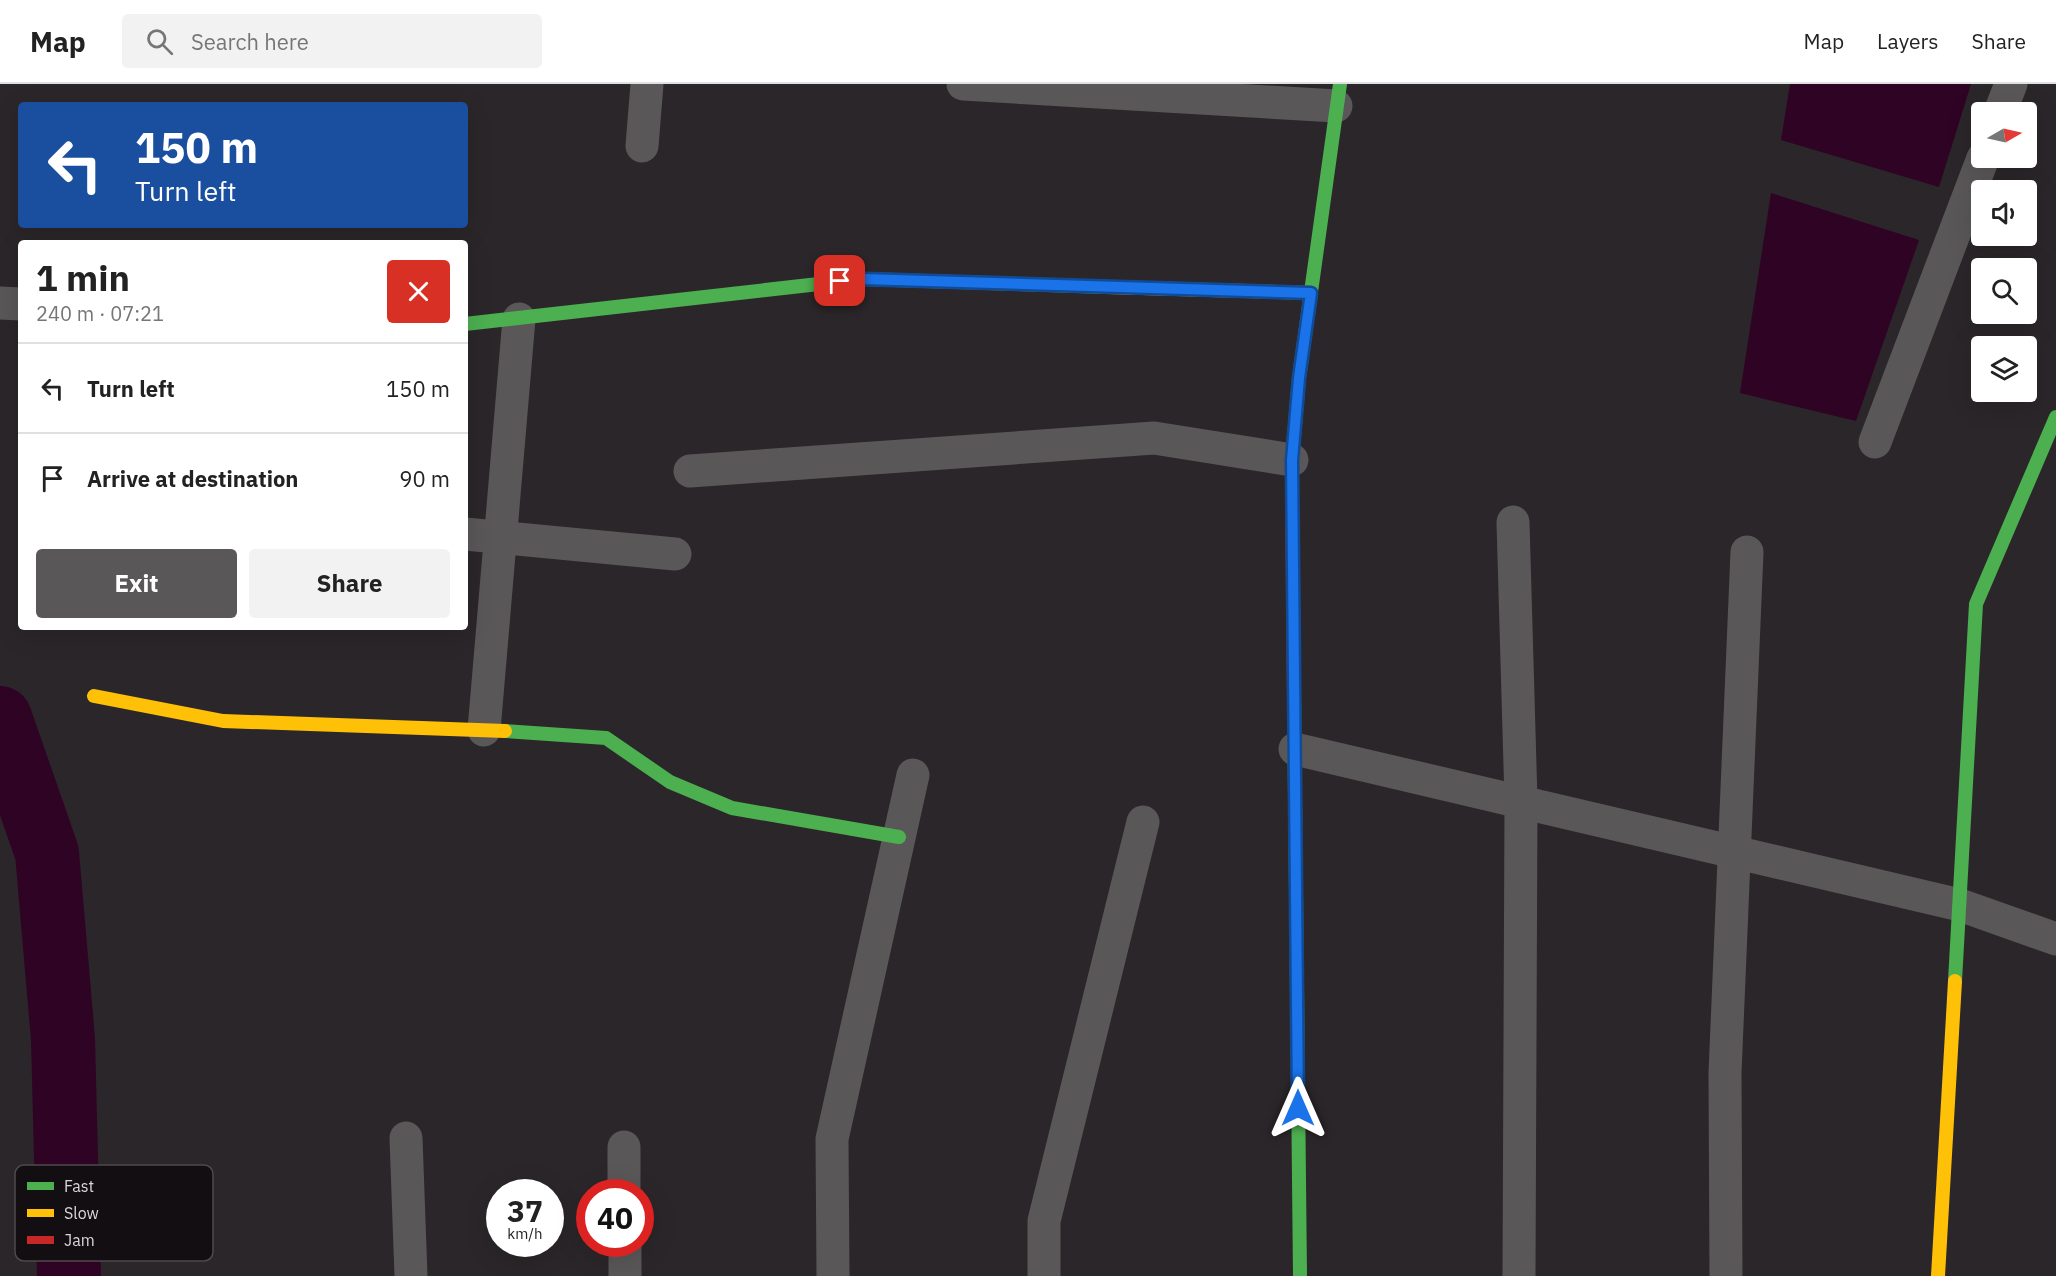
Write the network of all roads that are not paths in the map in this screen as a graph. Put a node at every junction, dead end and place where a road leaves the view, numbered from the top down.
1 (647, 84) edge
2 (963, 84) edge
3 (2011, 84) edge
4 (1338, 95) edge
5 (2004, 102) edge
6 (642, 146) dead end
7 (1979, 168) edge
8 (1311, 293) junction
9 (0, 303) edge
10 (18, 304) edge
11 (519, 319) junction
12 (468, 324) edge
13 (2056, 417) edge
14 (1875, 442) dead end
15 (1292, 460) junction
16 (690, 471) dead end
17 (1513, 522) dead end
18 (468, 534) edge
19 (501, 536) junction
20 (1747, 552) dead end
21 (675, 554) dead end
22 (94, 696) dead end
23 (484, 730) junction
24 (1295, 749) junction
25 (913, 776) dead end
26 (1521, 801) junction
27 (1143, 822) dead end
28 (899, 837) junction
29 (1735, 852) junction
30 (1960, 905) junction
31 (2056, 939) edge
32 (406, 1138) dead end
33 (624, 1147) dead end
34 (624, 1179) edge
35 (625, 1257) edge
36 (411, 1276) edge
37 (625, 1276) edge
38 (833, 1276) edge
39 (1044, 1276) edge
40 (1300, 1276) edge
41 (1518, 1276) edge
42 (1726, 1276) edge
43 (1938, 1276) edge

1 - 6 street
2 - 4 street
3 - 5 street
4 - 8 street
7 - 14 street
8 - 11 street
8 - 15 street
9 - 10 street
11 - 12 street
11 - 19 street
13 - 30 street
15 - 16 street
15 - 24 street
17 - 26 street
18 - 19 street
19 - 21 street
19 - 23 street
20 - 29 street
22 - 23 street
23 - 28 street
24 - 26 street
24 - 40 street
25 - 28 street
26 - 29 street
26 - 41 street
27 - 39 street
28 - 38 street
29 - 30 street
29 - 42 street
30 - 31 street
30 - 43 street
32 - 36 street
33 - 34 street
35 - 37 street

